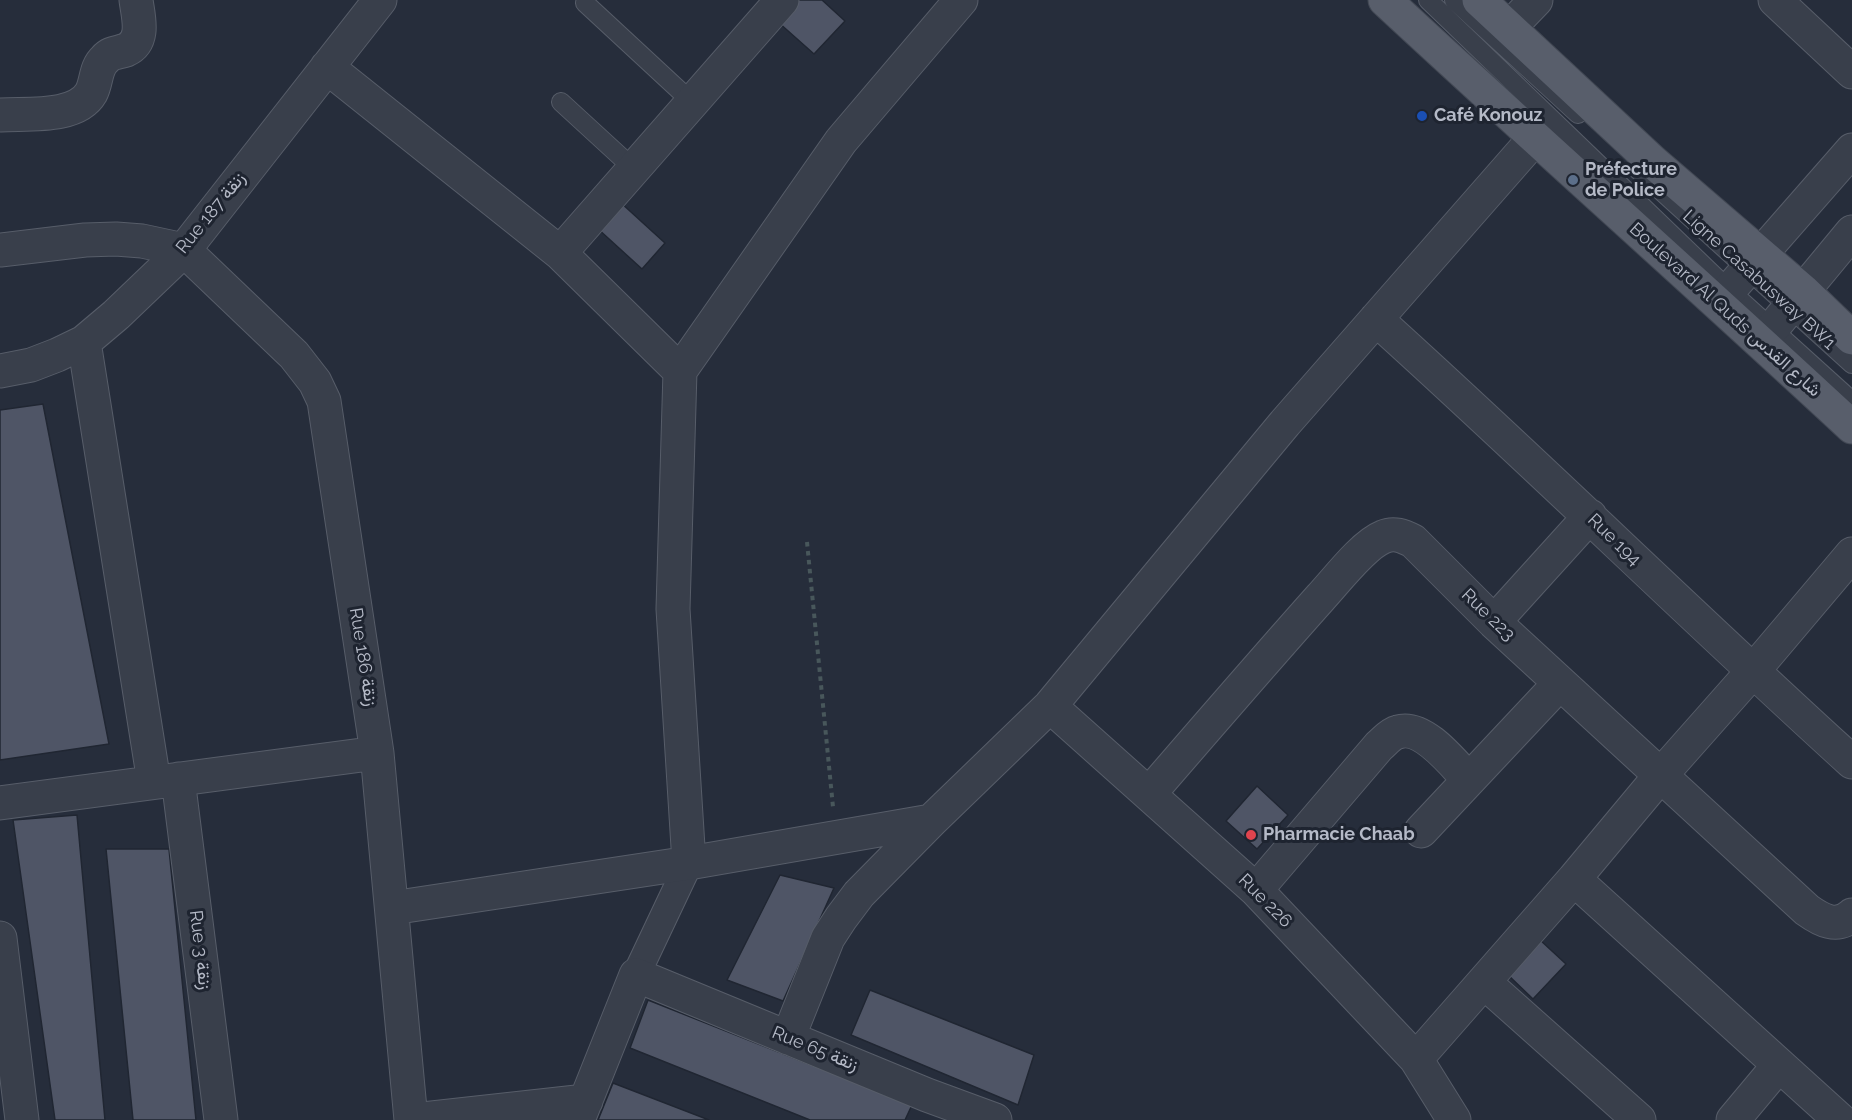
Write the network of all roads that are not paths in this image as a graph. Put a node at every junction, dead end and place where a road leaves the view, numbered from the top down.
1 (380, 0) edge
2 (961, 0) edge
3 (1385, 0) edge
4 (1428, 0) edge
5 (1454, 0) edge
6 (1479, 0) edge
7 (1536, 0) edge
8 (1775, 0) edge
9 (585, 3) dead end
10 (772, 3) edge
11 (137, 13) edge
12 (1509, 28) junction
13 (327, 67) junction
14 (1852, 72) edge
15 (561, 102) dead end
16 (693, 103) junction
17 (0, 115) edge
18 (1534, 139) junction
19 (1852, 150) edge
20 (634, 169) junction
21 (1852, 232) edge
22 (0, 250) edge
23 (184, 250) junction
24 (560, 253) junction
25 (1739, 280) junction
26 (1376, 318) junction
27 (1782, 318) junction
28 (1852, 338) edge
29 (84, 342) junction
30 (1852, 364) edge
31 (680, 370) junction
32 (0, 371) edge
33 (1852, 401) edge
34 (1852, 427) edge
35 (1590, 516) junction
36 (1852, 554) edge
37 (1494, 622) junction
38 (1753, 672) junction
39 (1560, 683) junction
40 (1050, 706) junction
41 (377, 753) junction
42 (1852, 762) edge
43 (1659, 776) junction
44 (1468, 779) junction
45 (166, 781) junction
46 (1149, 794) junction
47 (0, 803) edge
48 (931, 821) junction
49 (1421, 831) dead end
50 (689, 863) junction
51 (1574, 879) junction
52 (1256, 890) junction
53 (392, 908) junction
54 (1852, 915) edge
55 (0, 938) edge
56 (636, 975) junction
57 (1484, 982) junction
58 (788, 1038) junction
59 (1416, 1059) junction
60 (1779, 1065) junction
61 (922, 1108) edge
62 (582, 1111) edge
63 (22, 1120) edge
64 (222, 1120) edge
65 (412, 1120) edge
66 (995, 1120) edge
67 (1454, 1120) edge
68 (1639, 1120) edge
69 (1733, 1120) edge
70 (1840, 1120) edge

1 - 13 street, Rue 187 زنقة
2 - 31 street
3 - 18 main road, Boulevard Al Quds شارع القدس
4 - 25 lane, Ligne Casabusway BW1
5 - 25 lane, Ligne Casabusway BW1
6 - 12 main road, Boulevard Al Quds شارع القدس
7 - 12 street
8 - 14 street
9 - 16 lane
10 - 16 street
11 - 17 street
12 - 25 main road, Boulevard Al Quds شارع القدس
13 - 23 street, Rue 187 زنقة
13 - 24 street
15 - 20 lane
16 - 20 street
18 - 25 main road, Boulevard Al Quds شارع القدس
18 - 26 street
19 - 25 street
20 - 24 street
21 - 27 street
22 - 23 street
23 - 29 street, Rue 187 زنقة
23 - 41 street, Rue 186 زنقة
24 - 31 street
25 - 27 main road, Boulevard Al Quds شارع القدس
25 - 27 main road, Boulevard Al Quds شارع القدس
26 - 35 street, Rue 194
26 - 40 street
27 - 28 main road, Boulevard Al Quds شارع القدس
27 - 30 lane, Ligne Casabusway BW1
27 - 33 lane, Ligne Casabusway BW1
27 - 34 main road, Boulevard Al Quds شارع القدس
29 - 32 street, Rue 187 زنقة
29 - 45 street, Rue 3 زنقة
31 - 50 street
35 - 37 street
35 - 38 street, Rue 194
36 - 38 street
37 - 39 street, Rue 223
37 - 46 street, Rue 223
38 - 42 street, Rue 194
38 - 43 street
39 - 43 street, Rue 223
39 - 44 street
40 - 46 street, Rue 226
40 - 48 street
41 - 45 street
41 - 53 street, Rue 186 زنقة
43 - 51 street
43 - 54 street, Rue 223
44 - 49 street
44 - 52 street
45 - 47 street
45 - 64 street, Rue 3 زنقة
46 - 52 street, Rue 226
48 - 50 street
48 - 58 street
50 - 53 street
50 - 56 street
51 - 57 street
51 - 60 street
52 - 59 street, Rue 226
53 - 65 street, Rue 186 زنقة
55 - 63 street
56 - 58 street, Rue 65 زنقة
56 - 62 street
57 - 59 street
57 - 68 street
58 - 61 street, Rue 65 زنقة
59 - 67 street, Rue 226
60 - 69 street
60 - 70 street
61 - 66 street, Rue 65 زنقة
62 - 65 street

